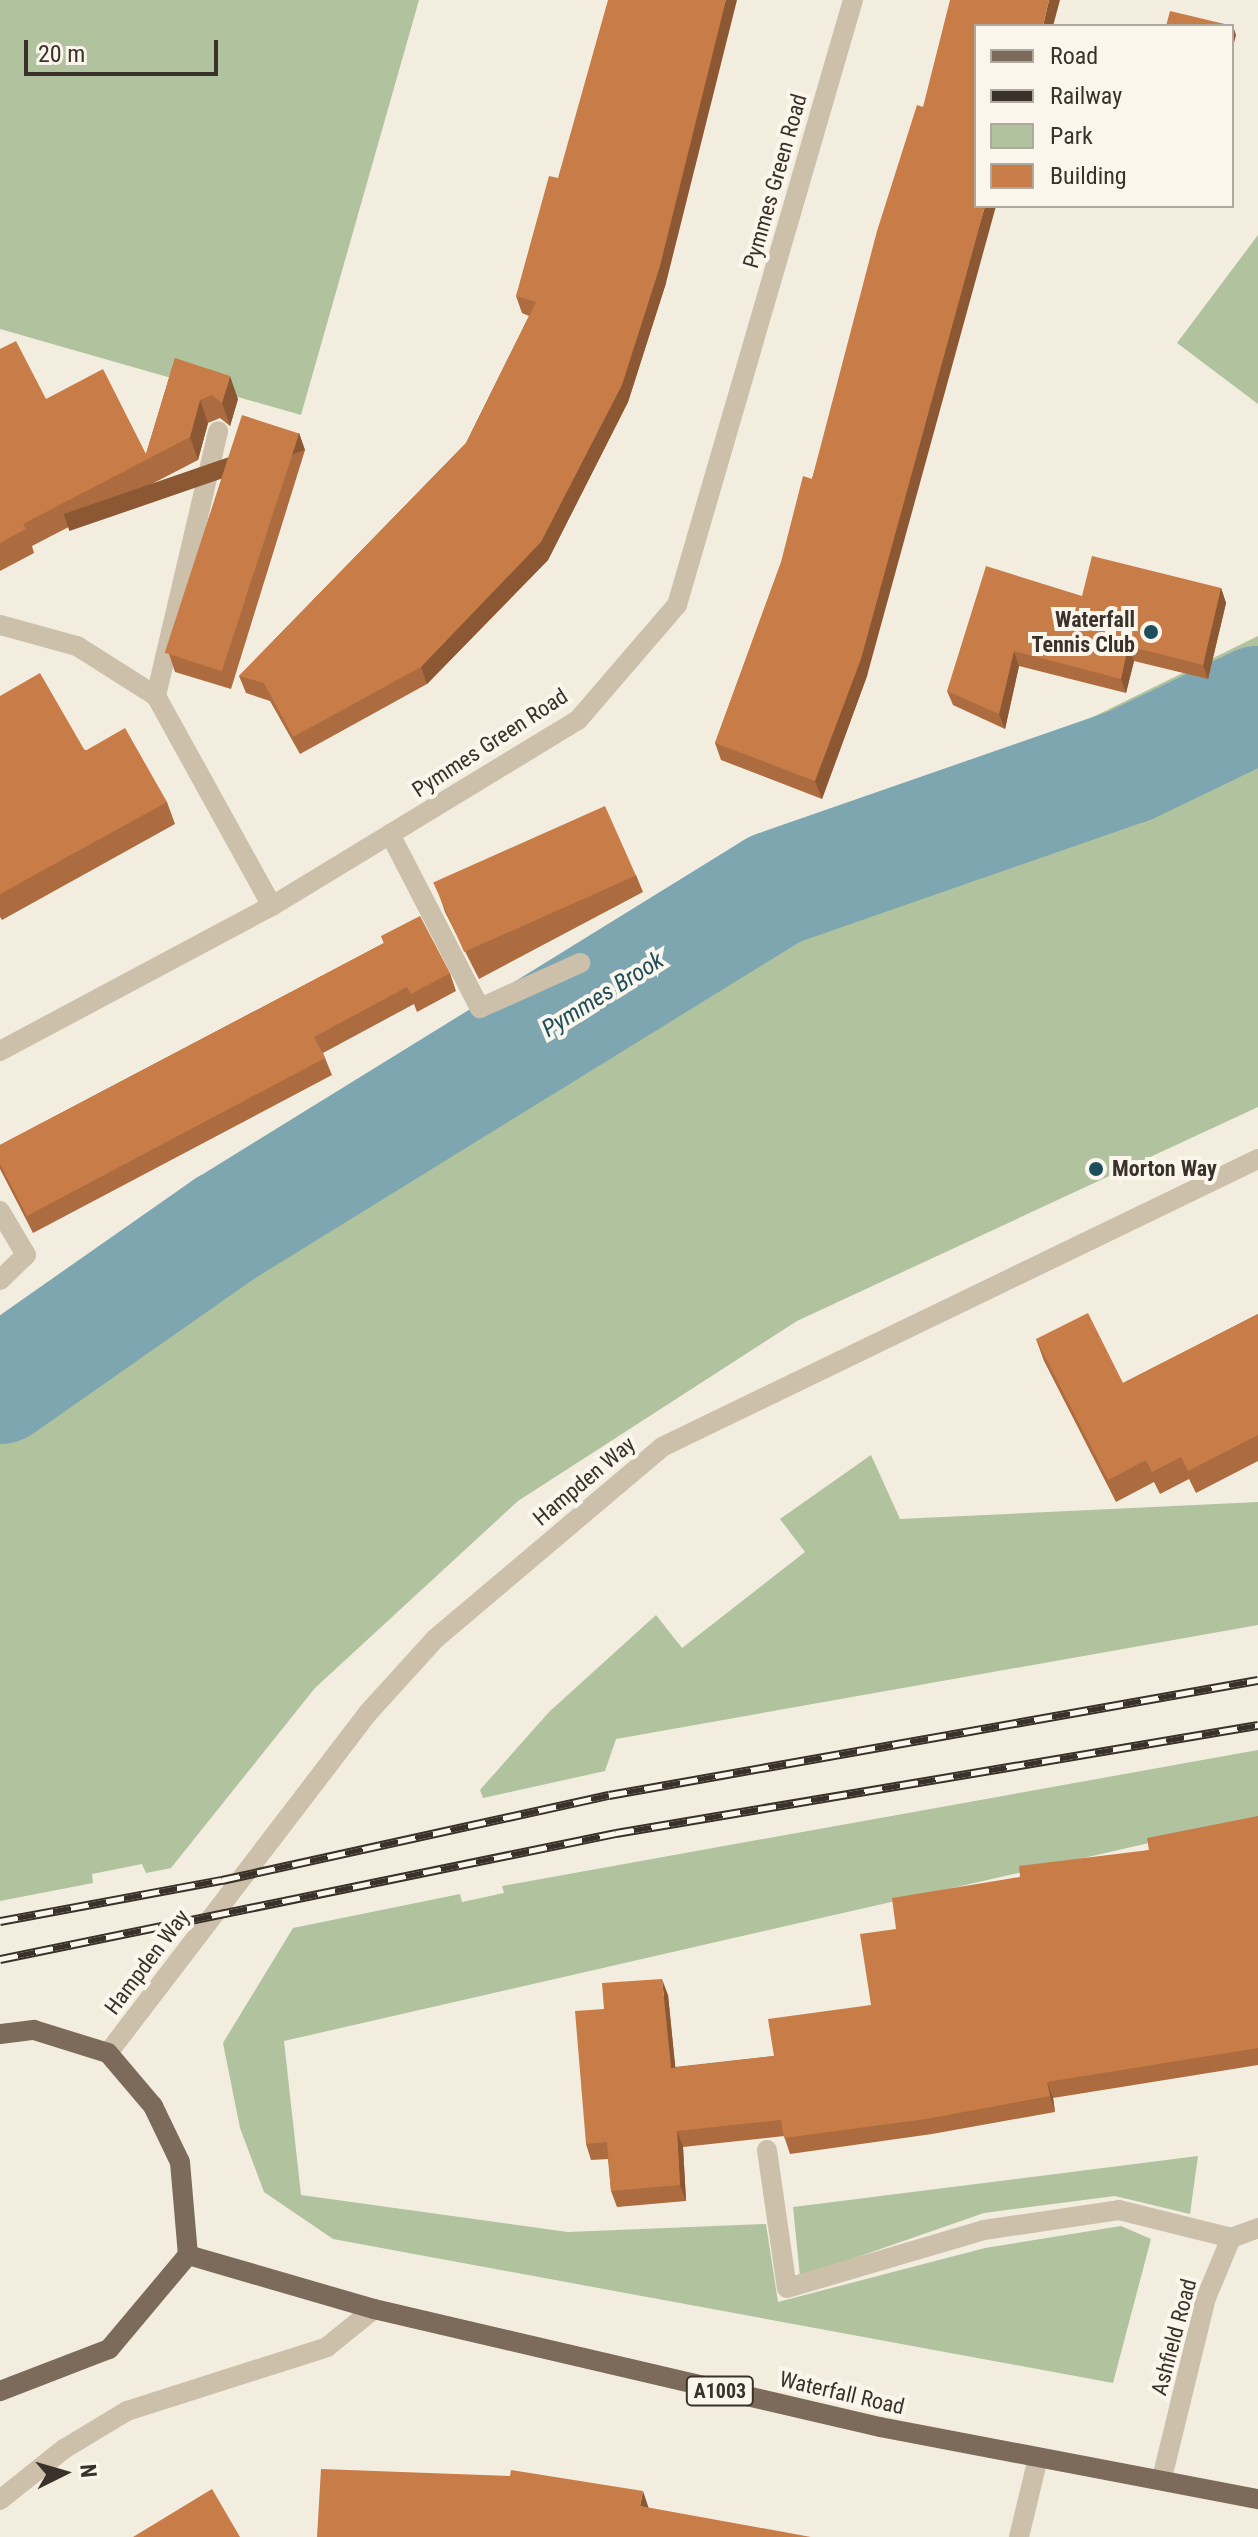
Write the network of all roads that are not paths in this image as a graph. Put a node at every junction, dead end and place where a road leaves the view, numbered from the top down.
1 (853, 0) edge
2 (218, 431) edge
3 (0, 625) edge
4 (156, 696) junction
5 (390, 834) junction
6 (272, 906) junction
7 (580, 963) dead end
8 (0, 1051) edge
9 (1258, 1159) edge
10 (0, 1211) edge
11 (0, 1280) edge
12 (0, 2034) edge
13 (108, 2053) junction
14 (767, 2150) edge
15 (1258, 2228) edge
16 (1231, 2238) junction
17 (188, 2255) junction
18 (374, 2309) junction
19 (0, 2391) edge
20 (1038, 2458) junction
21 (1162, 2478) junction
22 (1258, 2499) edge
23 (0, 2500) edge
24 (1019, 2537) edge

1 - 5 street, Pymmes Green Road
2 - 4 street
3 - 4 street
4 - 6 street
5 - 6 street, Pymmes Green Road
5 - 7 street
6 - 8 street, Pymmes Green Road
9 - 13 street, Hampden Way
10 - 11 street
12 - 13 main road
13 - 17 main road
14 - 16 street
15 - 16 street
16 - 21 street, Ashfield Road
17 - 18 main road, Waterfall Road / A1003
17 - 19 main road
18 - 20 main road, Waterfall Road / A1003
18 - 23 street
20 - 21 main road, Waterfall Road / A1003
20 - 24 street
21 - 22 main road, Waterfall Road / A1003

